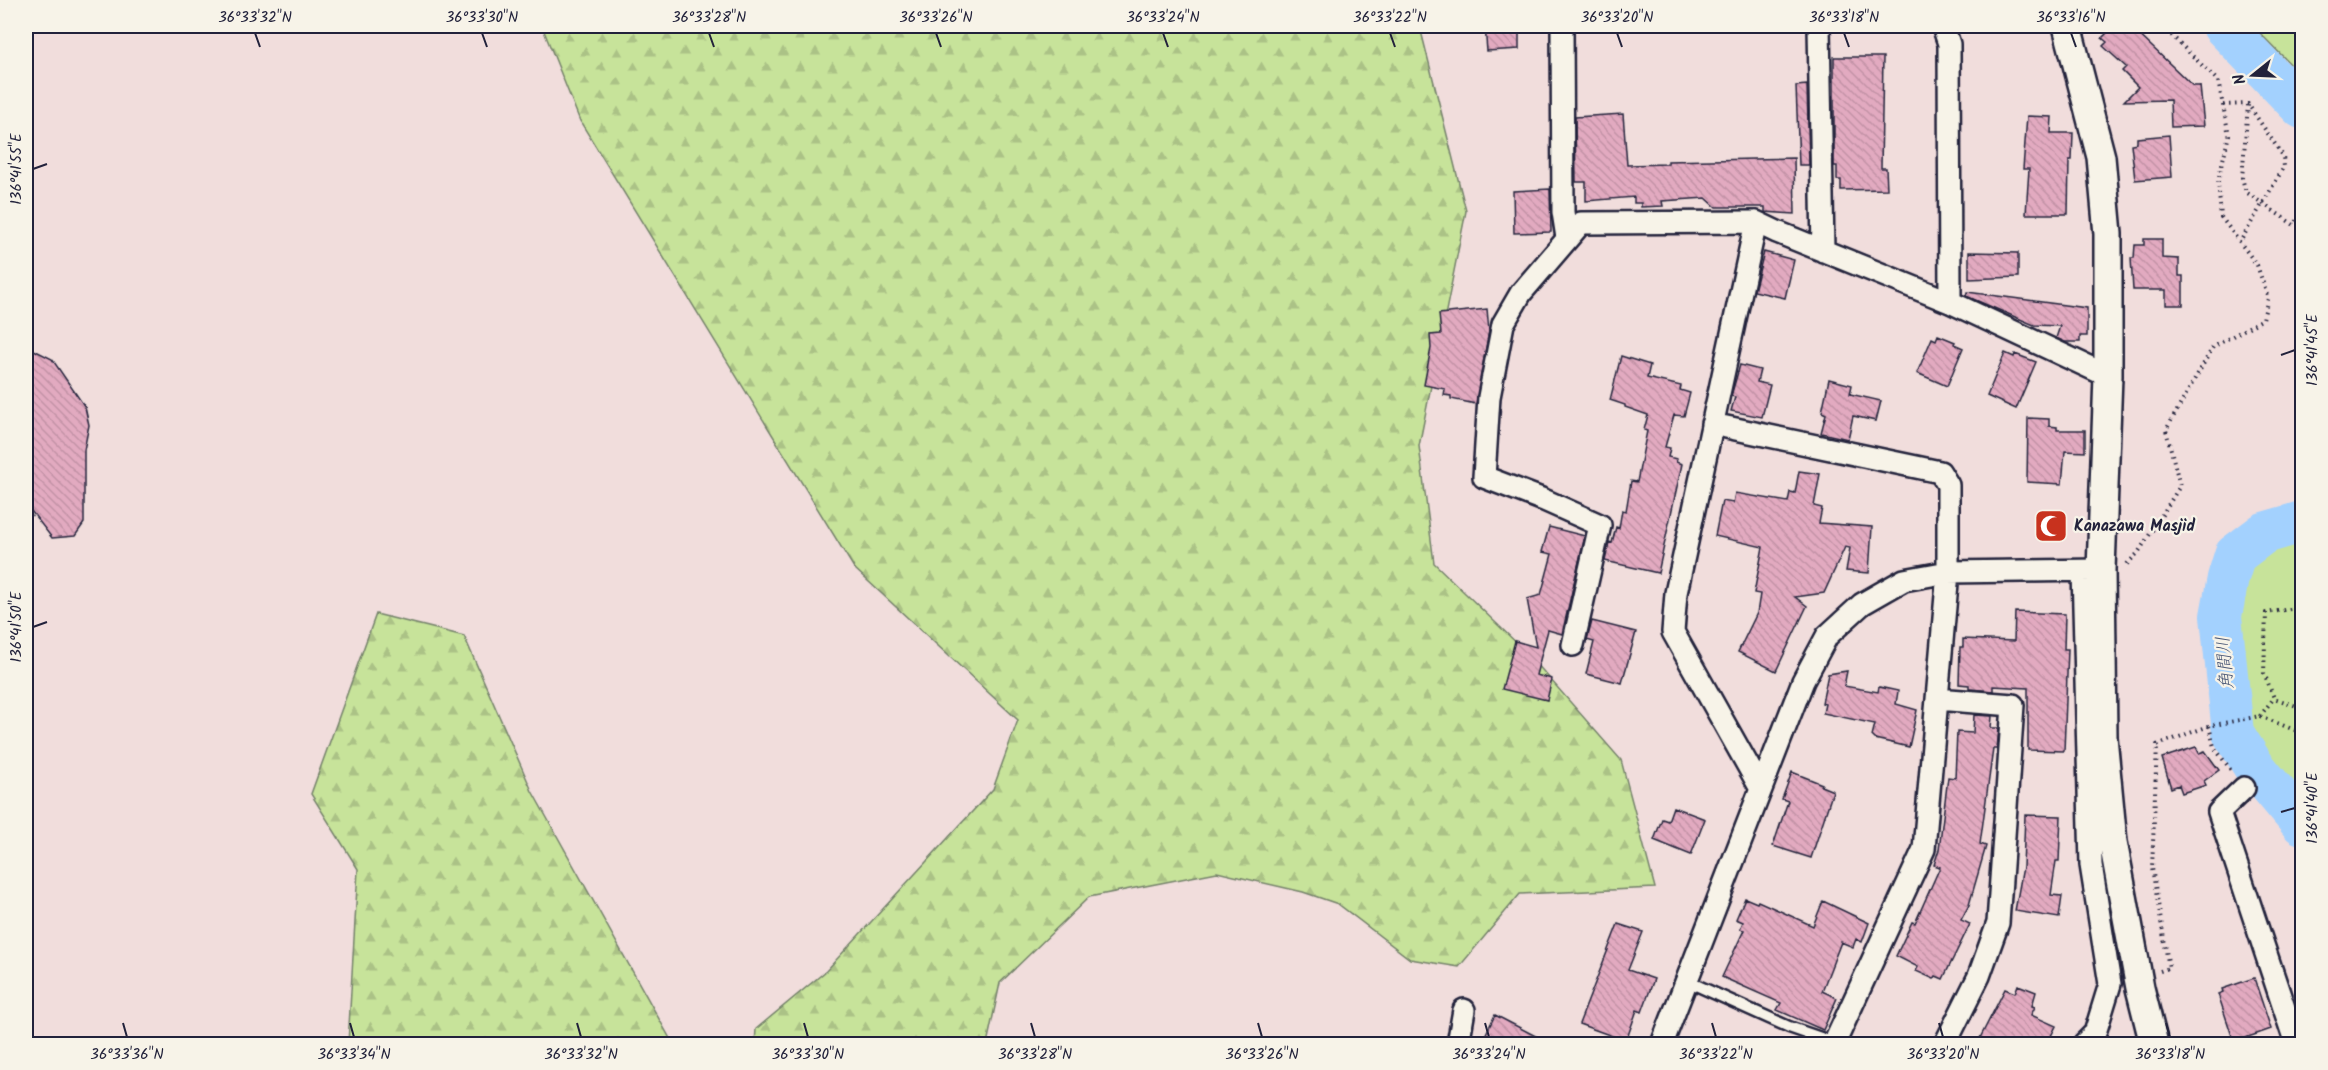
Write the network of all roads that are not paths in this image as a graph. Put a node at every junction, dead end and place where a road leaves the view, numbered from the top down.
1 (1562, 26) edge
2 (1819, 26) edge
3 (1944, 26) edge
4 (2067, 26) edge
5 (1756, 222) junction
6 (1567, 238) junction
7 (1822, 251) junction
8 (1950, 302) junction
9 (2108, 376) junction
10 (1712, 424) junction
11 (2102, 570) junction
12 (1948, 572) junction
13 (1573, 645) dead end
14 (1937, 699) junction
15 (1760, 788) junction
16 (2244, 788) road end
17 (1687, 981) junction
18 (1464, 1010) dead end
19 (1458, 1044) edge
20 (1662, 1044) edge
21 (1835, 1044) edge
22 (1945, 1044) edge
23 (2084, 1044) edge
24 (2154, 1044) edge
25 (2296, 1044) edge

1 - 6 street
2 - 7 street
3 - 8 street
4 - 9 street
5 - 6 street
5 - 7 street
5 - 10 street
6 - 13 street
7 - 8 street
8 - 9 street
9 - 11 street
10 - 12 street
10 - 15 street
11 - 12 street
11 - 23 street
11 - 24 street
12 - 14 street
12 - 15 street
14 - 21 street
14 - 22 street
15 - 17 street
16 - 25 street
17 - 20 street
17 - 21 lane
18 - 19 street

